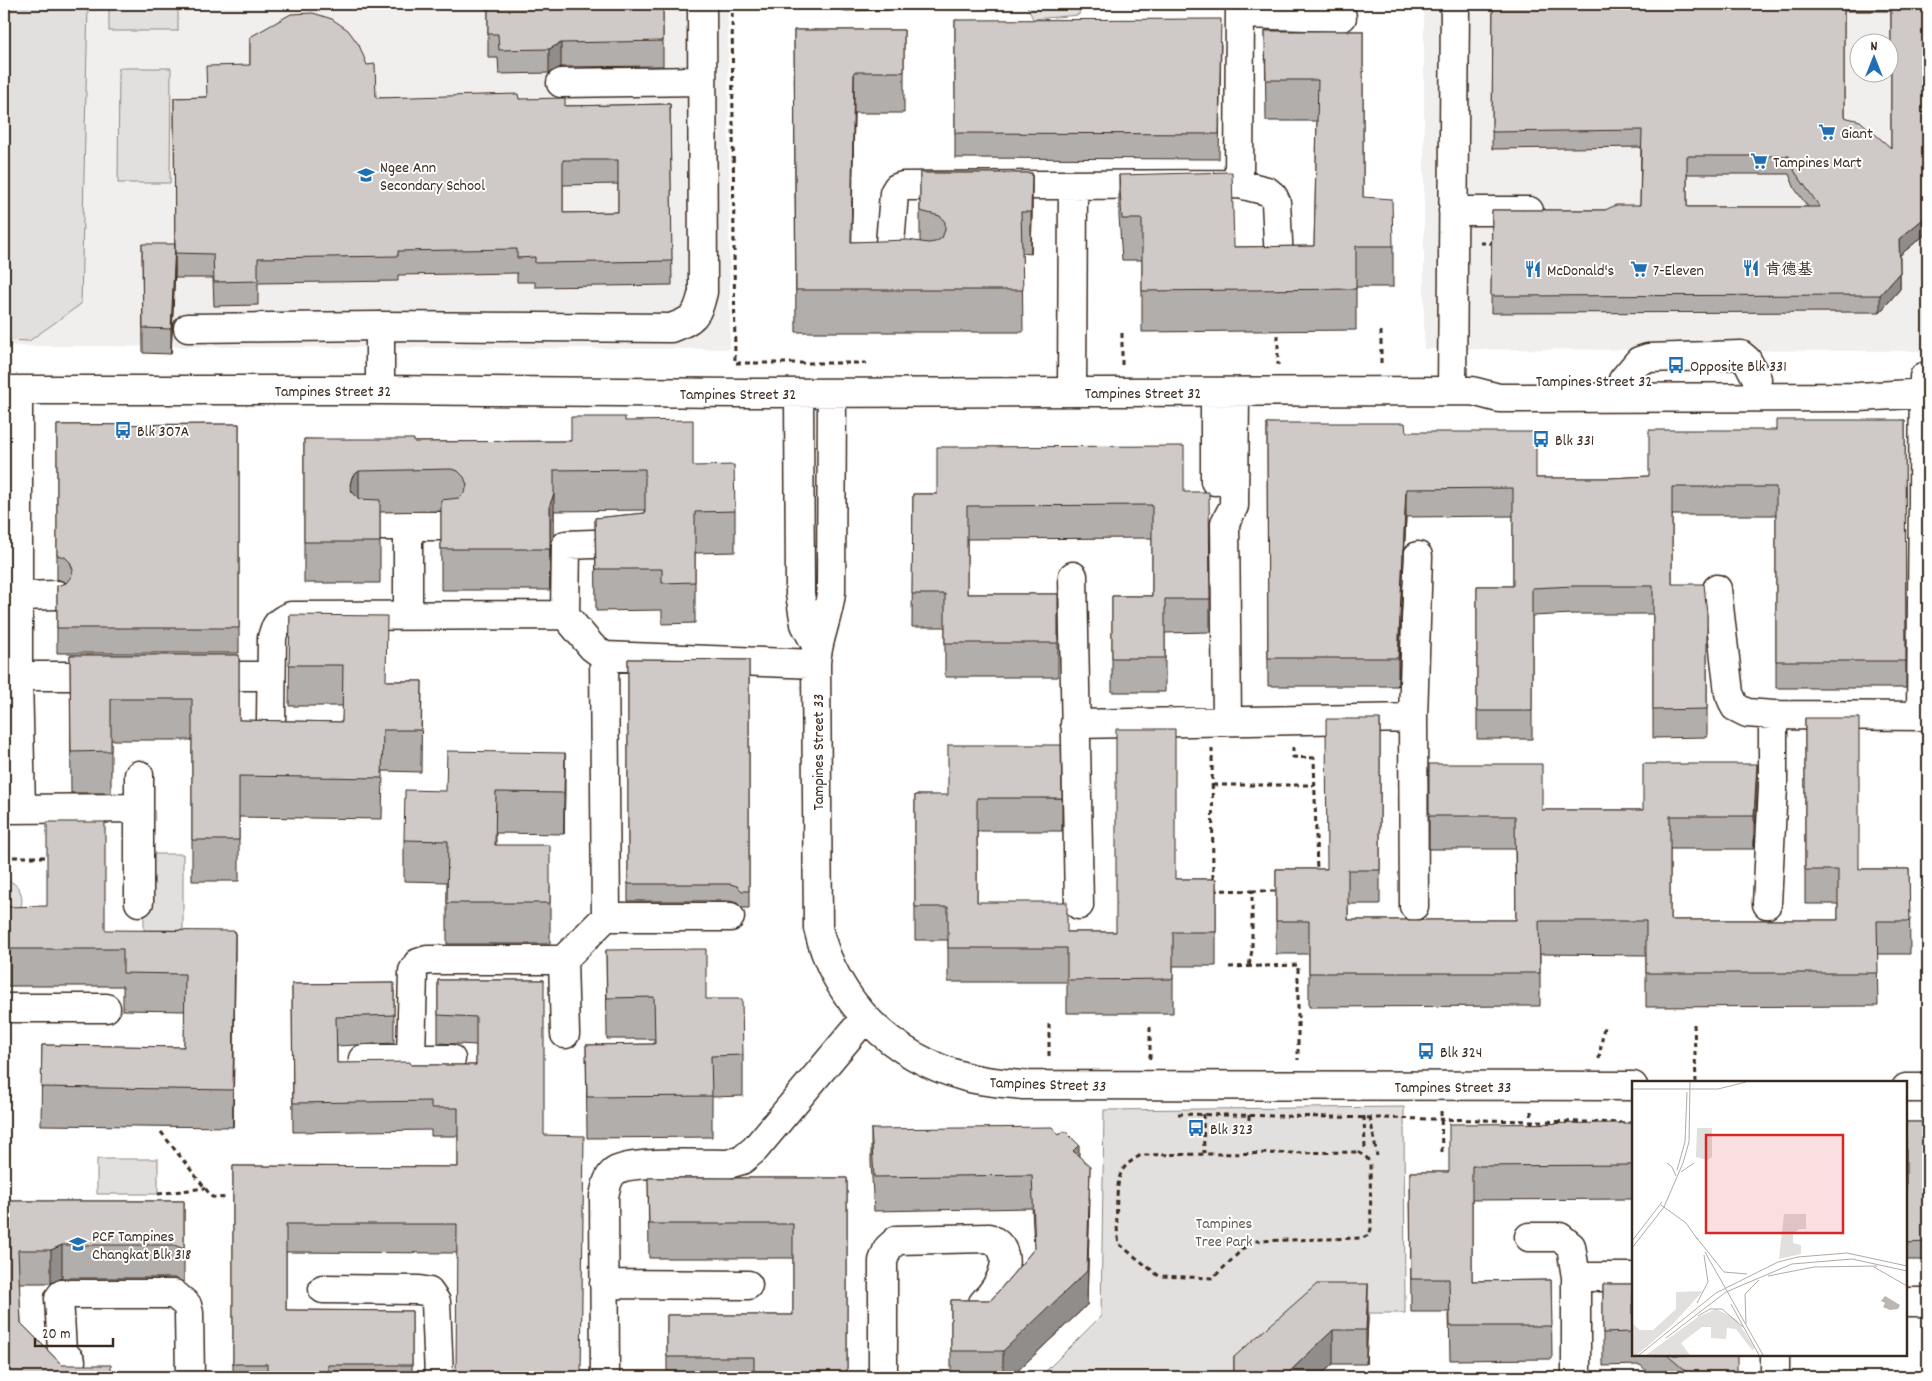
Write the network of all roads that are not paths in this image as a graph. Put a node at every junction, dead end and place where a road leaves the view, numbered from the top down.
1 (702, 4) edge
2 (1455, 4) edge
3 (1240, 9) edge
4 (1342, 16) dead end
5 (702, 81) junction
6 (561, 83) dead end
7 (1239, 184) junction
8 (1073, 186) junction
9 (1453, 211) junction
10 (1558, 212) edge
11 (930, 269) edge
12 (1249, 269) edge
13 (380, 326) junction
14 (188, 328) dead end
15 (1926, 385) edge
16 (11, 390) edge
17 (380, 390) junction
18 (1072, 392) junction
19 (1225, 392) junction
20 (1462, 392) junction
21 (799, 393) junction
22 (832, 393) junction
23 (366, 526) edge
24 (408, 526) junction
25 (450, 526) edge
26 (618, 543) edge
27 (1418, 556) dead end
28 (1073, 576) dead end
29 (14, 585) edge
30 (1717, 589) dead end
31 (57, 595) edge
32 (408, 615) junction
33 (565, 615) junction
34 (604, 656) junction
35 (817, 656) junction
36 (18, 676) junction
37 (132, 676) edge
38 (182, 676) edge
39 (271, 676) junction
40 (1773, 715) junction
41 (1924, 715) edge
42 (1413, 718) junction
43 (271, 721) edge
44 (1219, 722) junction
45 (1075, 724) junction
46 (139, 775) dead end
47 (139, 808) junction
48 (13, 809) edge
49 (139, 902) dead end
50 (1767, 904) dead end
51 (1079, 906) dead end
52 (1414, 906) dead end
53 (730, 917) dead end
54 (606, 918) junction
55 (563, 960) junction
56 (4, 1008) edge
57 (106, 1008) dead end
58 (865, 1018) junction
59 (565, 1034) dead end
60 (363, 1059) dead end
61 (411, 1059) junction
62 (451, 1059) dead end
63 (1632, 1086) edge
64 (1907, 1088) edge
65 (1928, 1088) edge
66 (1529, 1237) dead end
67 (1576, 1276) junction
68 (1632, 1277) edge
69 (604, 1284) junction
70 (748, 1285) dead end
71 (323, 1289) dead end
72 (1907, 1302) edge
73 (1928, 1302) edge
74 (983, 1303) edge
75 (1775, 1356) edge
76 (72, 1361) dead end
77 (190, 1377) edge
78 (439, 1377) edge
79 (605, 1377) edge
80 (883, 1377) edge
81 (1576, 1377) edge
82 (1775, 1377) edge

1 - 5 street
2 - 9 street
3 - 4 street
3 - 7 street
5 - 6 street
5 - 13 street
7 - 8 street
7 - 12 street
8 - 11 street
8 - 18 street
9 - 10 street
9 - 20 street
13 - 14 street
13 - 17 street
15 - 20 street, Tampines Street 32
15 - 20 street, Tampines Street 32
15 - 41 street
16 - 17 street, Tampines Street 32
16 - 29 street
17 - 21 street, Tampines Street 32
18 - 19 street, Tampines Street 32
18 - 22 street, Tampines Street 32
19 - 20 street, Tampines Street 32
19 - 44 street
21 - 22 street, Tampines Street 32
21 - 35 street, Tampines Street 33
22 - 35 street, Tampines Street 33
23 - 24 street
24 - 25 street
24 - 32 street
26 - 33 street
27 - 42 street
28 - 45 street
29 - 31 street
29 - 36 street
30 - 40 street
32 - 33 street
32 - 39 street
33 - 34 street
34 - 35 street
34 - 54 street
35 - 58 street, Tampines Street 33
36 - 37 street
36 - 48 street
38 - 39 street
39 - 43 street
40 - 41 street
40 - 50 street
42 - 44 street
42 - 52 street
44 - 45 street
45 - 51 street
46 - 47 street
47 - 48 street
47 - 49 street
53 - 54 street
54 - 55 street
55 - 59 street
55 - 61 street
56 - 57 street
58 - 63 street, Tampines Street 33
58 - 69 street
60 - 61 street
61 - 62 street
64 - 65 street
66 - 67 street
67 - 68 street
67 - 81 street
69 - 70 street
69 - 79 street
71 - 78 street
72 - 73 street
74 - 80 street
75 - 82 street
76 - 77 street

